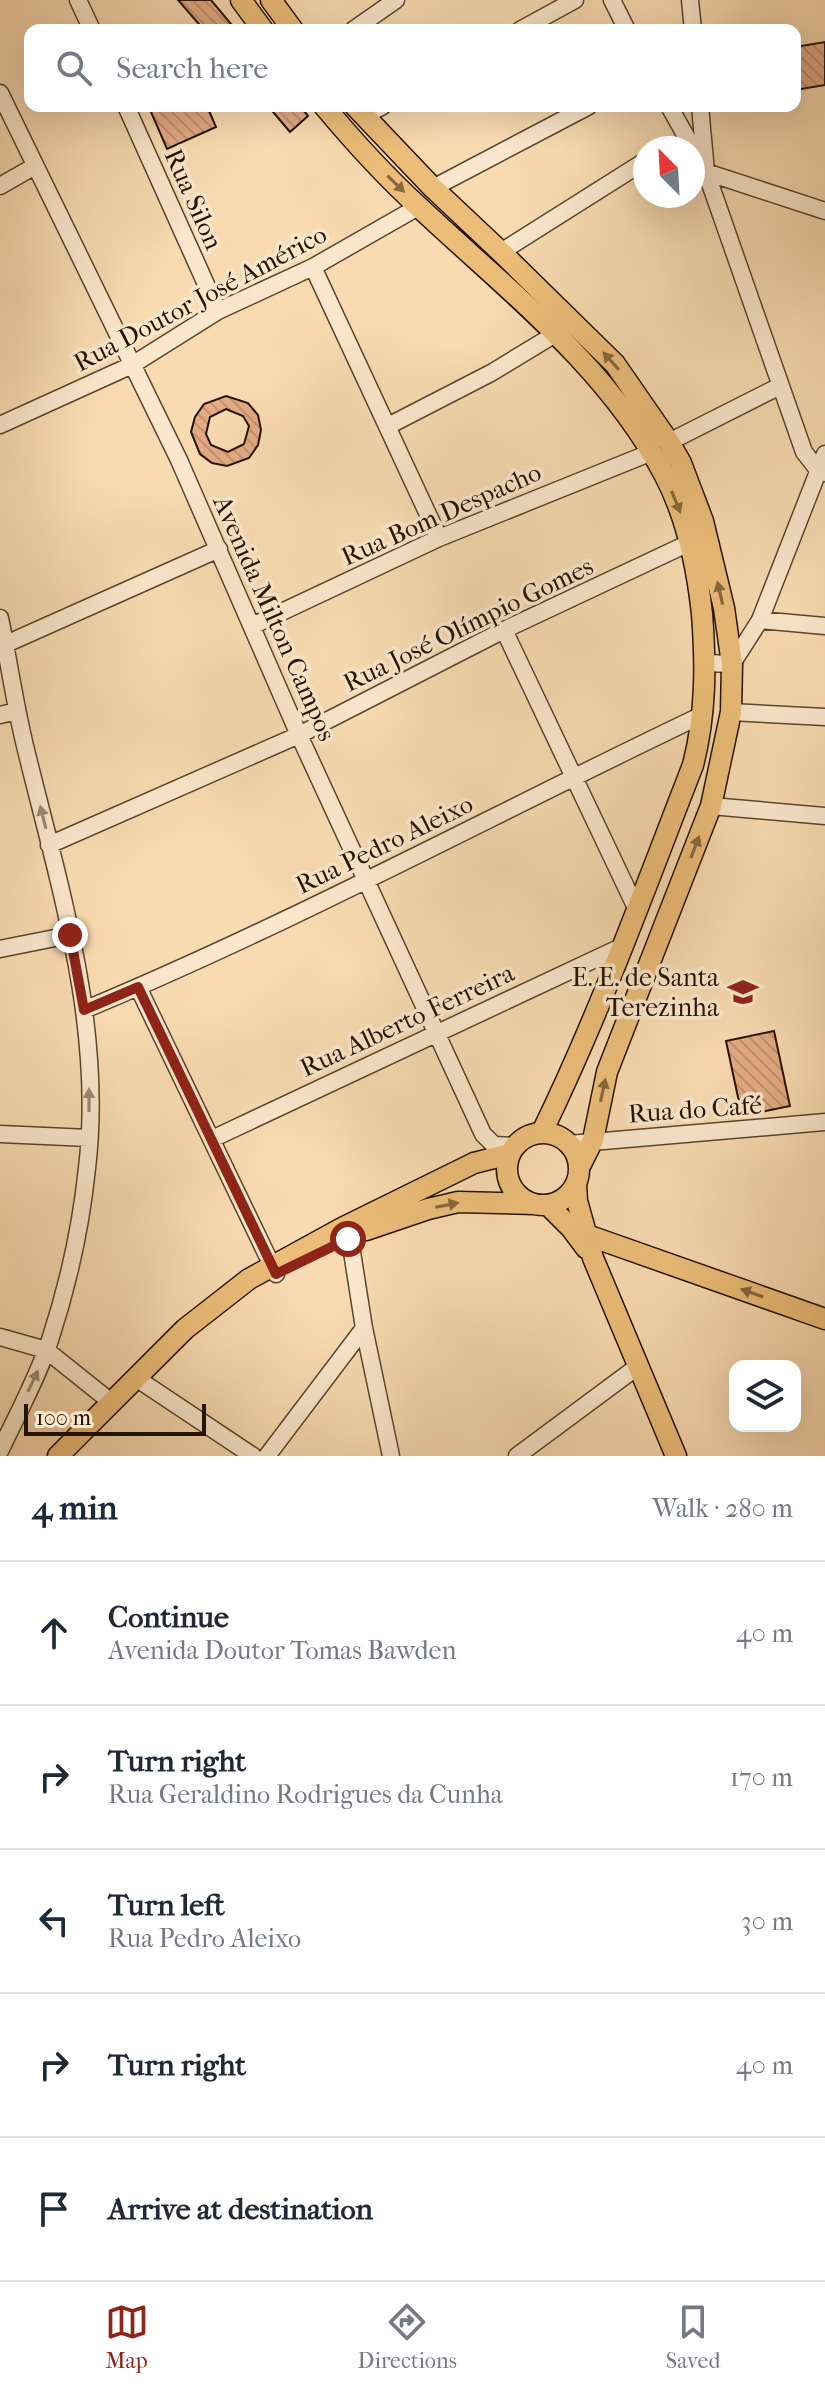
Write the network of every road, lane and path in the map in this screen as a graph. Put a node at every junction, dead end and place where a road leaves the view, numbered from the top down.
1 (78, 0) edge
2 (241, 0) edge
3 (271, 0) edge
4 (396, 0) edge
5 (575, 0) edge
6 (612, 0) edge
7 (690, 0) edge
8 (89, 24) edge
9 (259, 24) edge
10 (289, 24) edge
11 (362, 24) edge
12 (531, 24) edge
13 (624, 24) edge
14 (692, 24) edge
15 (0, 93) edge
16 (129, 112) edge
17 (329, 112) edge
18 (361, 112) edge
19 (578, 112) edge
20 (671, 112) edge
21 (701, 112) edge
22 (381, 133) junction
23 (681, 136) edge
24 (363, 152) junction
25 (35, 166) junction
26 (633, 169) edge
27 (706, 172) junction
28 (0, 186) edge
29 (433, 188) junction
30 (418, 207) junction
31 (825, 211) edge
32 (501, 252) junction
33 (313, 267) junction
34 (218, 311) junction
35 (557, 333) junction
36 (132, 365) junction
37 (780, 386) junction
38 (0, 425) edge
39 (388, 426) junction
40 (661, 447) junction
41 (825, 454) edge
42 (822, 472) edge
43 (439, 538) junction
44 (689, 543) junction
45 (219, 549) junction
46 (0, 618) edge
47 (760, 620) junction
48 (252, 626) junction
49 (825, 626) edge
50 (504, 630) junction
51 (6, 644) junction
52 (706, 663) junction
53 (732, 664) junction
54 (731, 712) junction
55 (8, 713) edge
56 (702, 715) junction
57 (825, 717) edge
58 (299, 735) junction
59 (572, 777) junction
60 (711, 806) junction
61 (825, 816) edge
62 (49, 845) junction
63 (369, 881) junction
64 (637, 910) junction
65 (70, 935) junction
66 (623, 946) junction
67 (0, 949) edge
68 (138, 987) junction
69 (84, 1010) junction
70 (438, 1031) junction
71 (825, 1122) edge
72 (542, 1132) junction
73 (0, 1134) edge
74 (89, 1138) junction
75 (212, 1139) junction
76 (593, 1140) junction
77 (569, 1144) junction
78 (512, 1150) junction
79 (581, 1164) junction
80 (576, 1184) junction
81 (541, 1204) junction
82 (345, 1234) junction
83 (587, 1235) junction
84 (593, 1258) junction
85 (274, 1269) junction
86 (825, 1319) edge
87 (364, 1328) junction
88 (0, 1337) edge
89 (46, 1350) junction
90 (637, 1367) junction
91 (140, 1381) junction
92 (111, 1402) junction
93 (0, 1451) edge
94 (58, 1456) edge
95 (71, 1456) edge
96 (253, 1456) edge
97 (267, 1456) edge
98 (391, 1456) edge
99 (517, 1456) edge
100 (676, 1456) edge

1 - 8 street
2 - 9 main road
3 - 10 main road
4 - 11 street
5 - 12 street
6 - 13 street
7 - 14 street
15 - 25 street, Avenida Milton Campos
16 - 34 street, Rua Silon
17 - 24 main road
18 - 22 main road
19 - 29 street
20 - 23 street
21 - 27 street
22 - 24 main road
22 - 29 main road
24 -> 30 main road
25 - 28 street
25 - 36 street, Avenida Milton Campos
26 - 32 street
27 - 31 street
27 - 37 street
29 - 32 main road
30 - 33 street, Rua Doutor José Américo
30 - 35 main road
40 -> 32 main road
33 - 34 street, Rua Doutor José Américo
33 - 39 street
34 - 36 street, Rua Doutor José Américo
35 - 39 street
35 - 40 main road
36 - 38 street, Rua Doutor José Américo
36 - 45 street, Avenida Milton Campos
37 - 40 street, Rua Bom Despacho
37 - 42 street
39 - 43 street
40 - 43 street, Rua Bom Despacho
40 -> 44 main road
53 -> 40 main road
41 - 42 street
42 - 47 street
43 - 48 street, Rua Bom Despacho
44 - 50 street, Rua José Olímpio Gomes
44 - 52 main road
45 - 48 street, Avenida Milton Campos
45 - 51 street
46 - 51 street
47 - 49 street
47 - 53 street
48 - 58 street, Avenida Milton Campos
50 - 58 street, Rua José Olímpio Gomes
50 - 59 street
51 - 55 street
52 - 53 street
52 - 56 main road
53 - 54 main road
54 - 57 street
54 - 60 main road
62 -> 55 street
56 - 59 street, Rua Pedro Aleixo
56 - 64 main road
58 - 62 street, Rua José Olímpio Gomes
58 - 63 street, Avenida Milton Campos
59 - 63 street, Rua Pedro Aleixo
59 - 64 street
60 - 61 street
76 -> 60 main road
62 - 65 street
63 - 68 street, Rua Pedro Aleixo
63 - 70 street, Avenida Milton Campos
64 - 66 main road
65 - 67 street
65 - 69 street
66 - 70 street, Rua Alberto Ferreira
66 - 72 main road
68 - 69 street, Rua Pedro Aleixo
68 - 75 street
74 -> 69 street
70 - 75 street, Rua Alberto Ferreira
70 - 78 street, Avenida Milton Campos
71 - 76 street, Rua do Café
72 - 77 main road
72 - 78 main road
73 - 74 street
74 - 89 street
75 - 85 street
76 - 77 street, Rua do Café
76 - 79 main road
77 - 79 main road
78 - 81 main road
78 - 82 main road
79 - 80 main road
80 - 81 main road
80 - 83 main road
82 -> 81 main road
81 - 84 main road
82 - 85 main road
82 - 87 street
83 - 84 main road
86 -> 83 main road
84 - 90 main road
85 - 91 main road
87 - 97 street
87 - 98 street
88 - 89 street
89 - 92 street
93 -> 89 street
90 - 99 street
90 - 100 main road
91 - 92 main road
91 - 95 main road
91 - 96 street
92 - 94 main road

